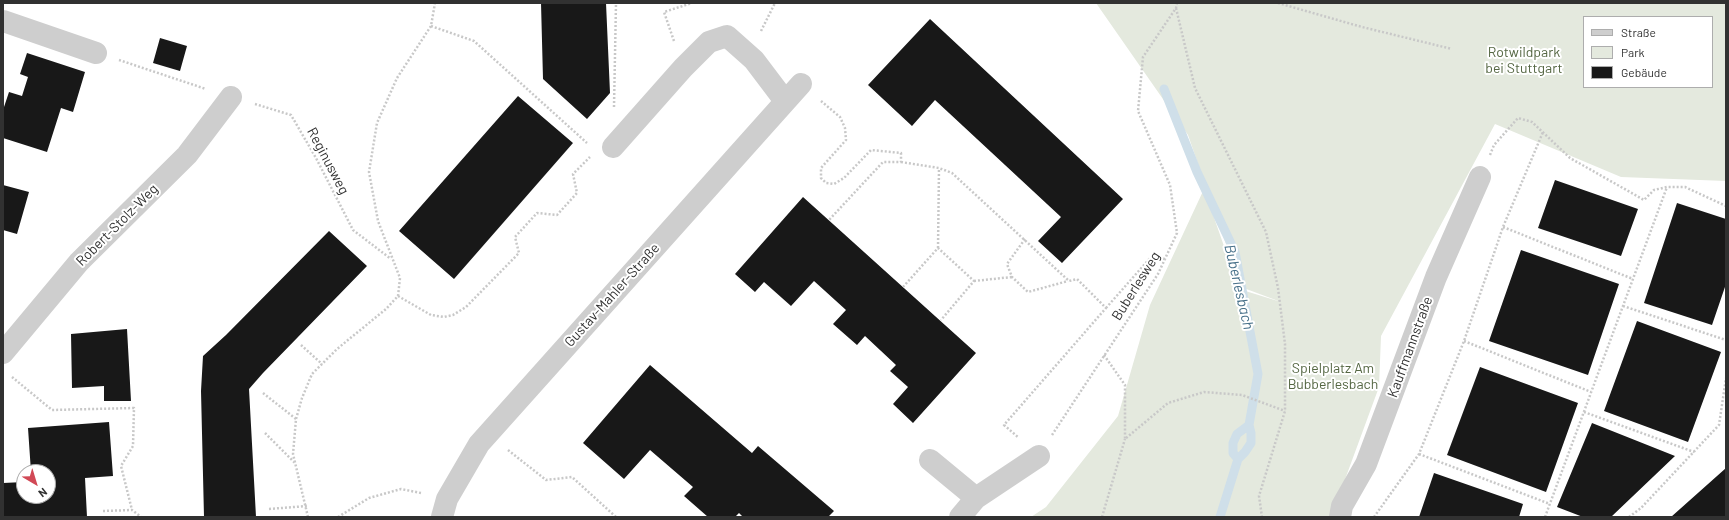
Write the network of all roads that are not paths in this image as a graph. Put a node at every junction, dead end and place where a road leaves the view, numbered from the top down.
1 (3, 21) edge
2 (96, 53) road end
3 (801, 84) road end
4 (231, 97) road end
5 (785, 101) junction
6 (605, 149) road end
7 (1480, 177) road end
8 (3, 353) edge
9 (1039, 456) road end
10 (930, 460) dead end
11 (976, 498) junction
12 (444, 508) edge
13 (960, 517) edge
14 (1340, 517) edge

1 - 2 street
3 - 5 street, Gustav-Mahler-Straße
4 - 8 street, Robert-Stolz-Weg
5 - 6 street
5 - 12 street, Gustav-Mahler-Straße
7 - 14 street, Kauffmannstraße
9 - 11 street
10 - 11 street
11 - 13 street

